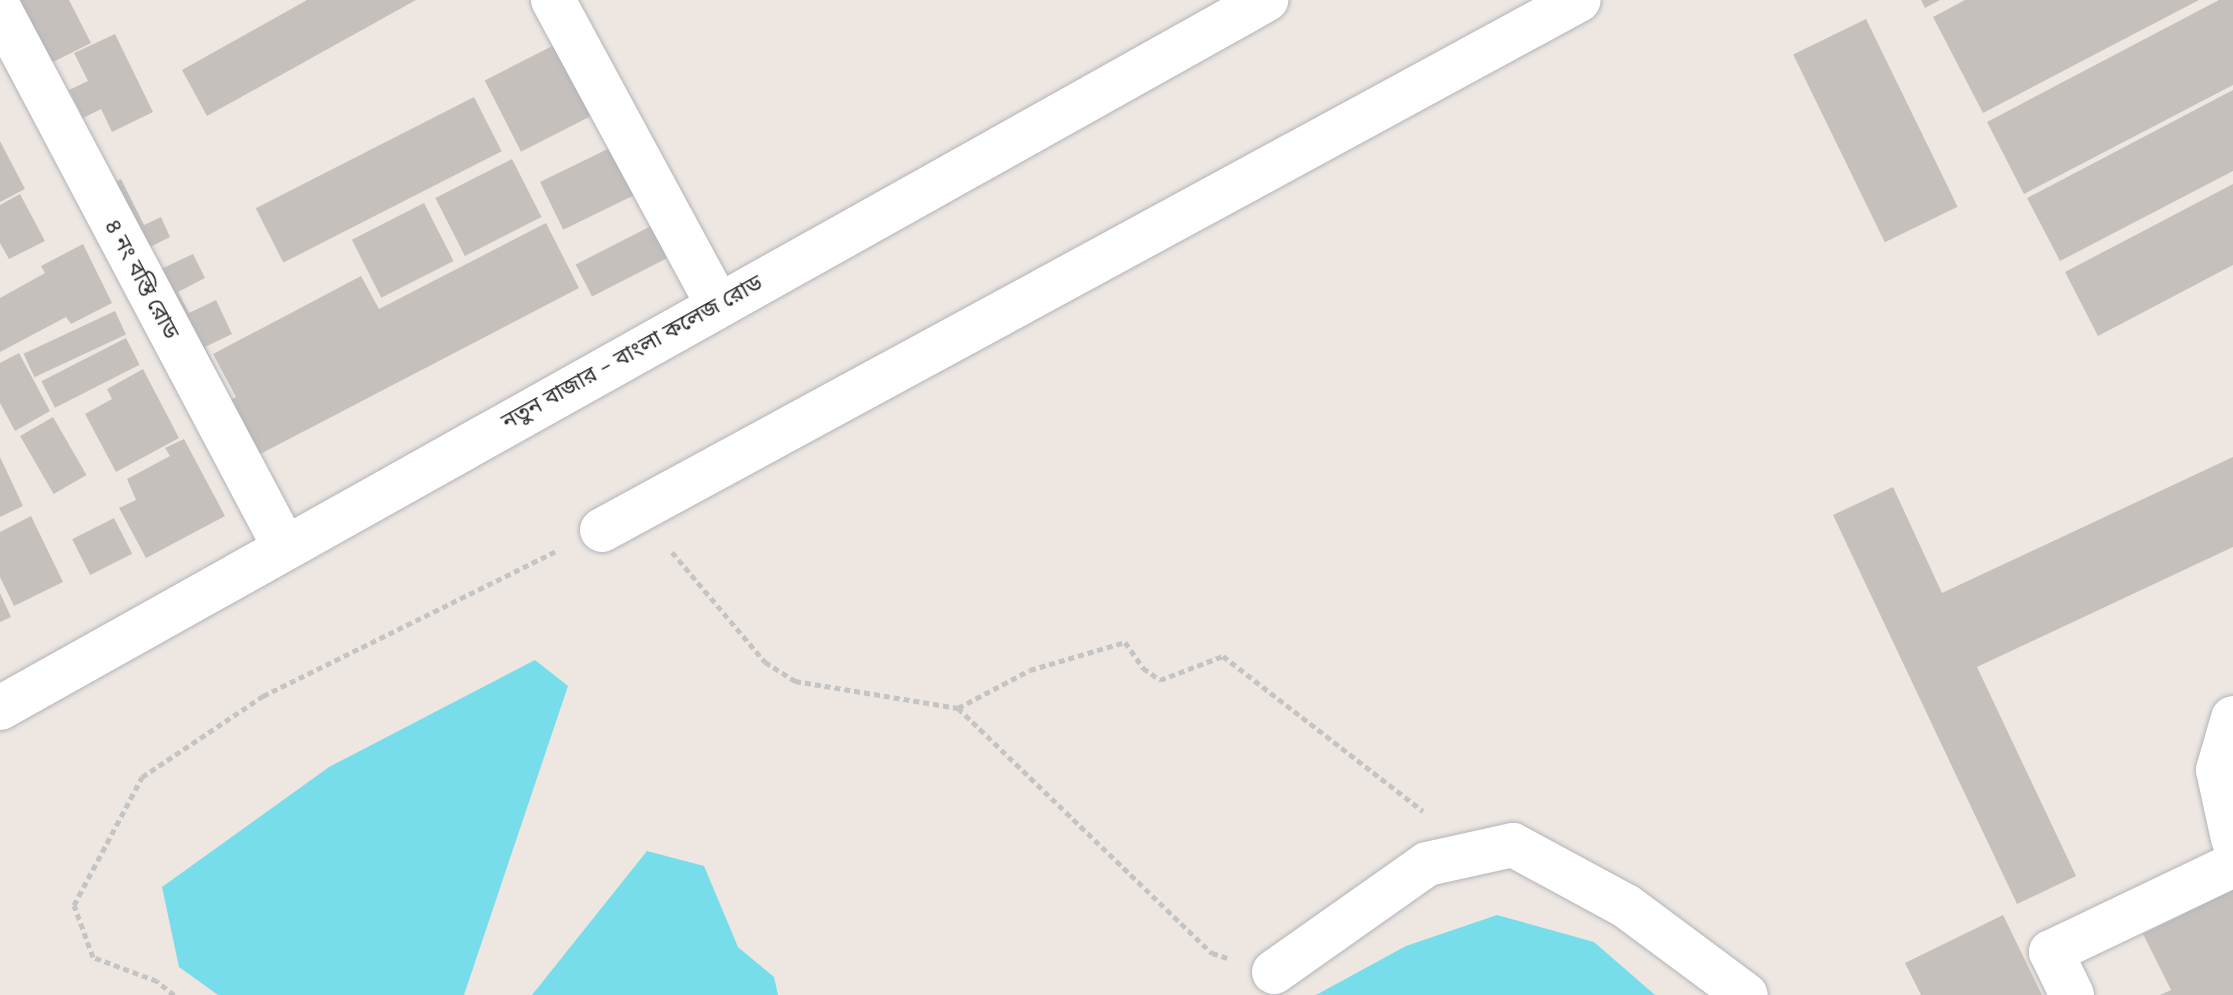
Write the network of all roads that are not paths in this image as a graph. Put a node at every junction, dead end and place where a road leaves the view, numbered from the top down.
1 (553, 0) edge
2 (1266, 0) edge
3 (1579, 0) edge
4 (0, 10) edge
5 (717, 303) junction
6 (602, 530) road end
7 (285, 548) junction
8 (0, 708) edge
9 (2233, 718) edge
10 (2233, 839) edge
11 (2233, 865) edge
12 (1274, 972) road end
13 (1746, 995) edge
14 (2072, 995) edge

1 - 5 street
2 - 5 street, নতুন বাজার - বাংলা কলেজ রোড
3 - 6 street
4 - 7 street, ৪ নং বস্তি রোড
5 - 7 street, নতুন বাজার - বাংলা কলেজ রোড
7 - 8 street, নতুন বাজার - বাংলা কলেজ রোড
9 - 10 street
11 - 14 street
12 - 13 street

